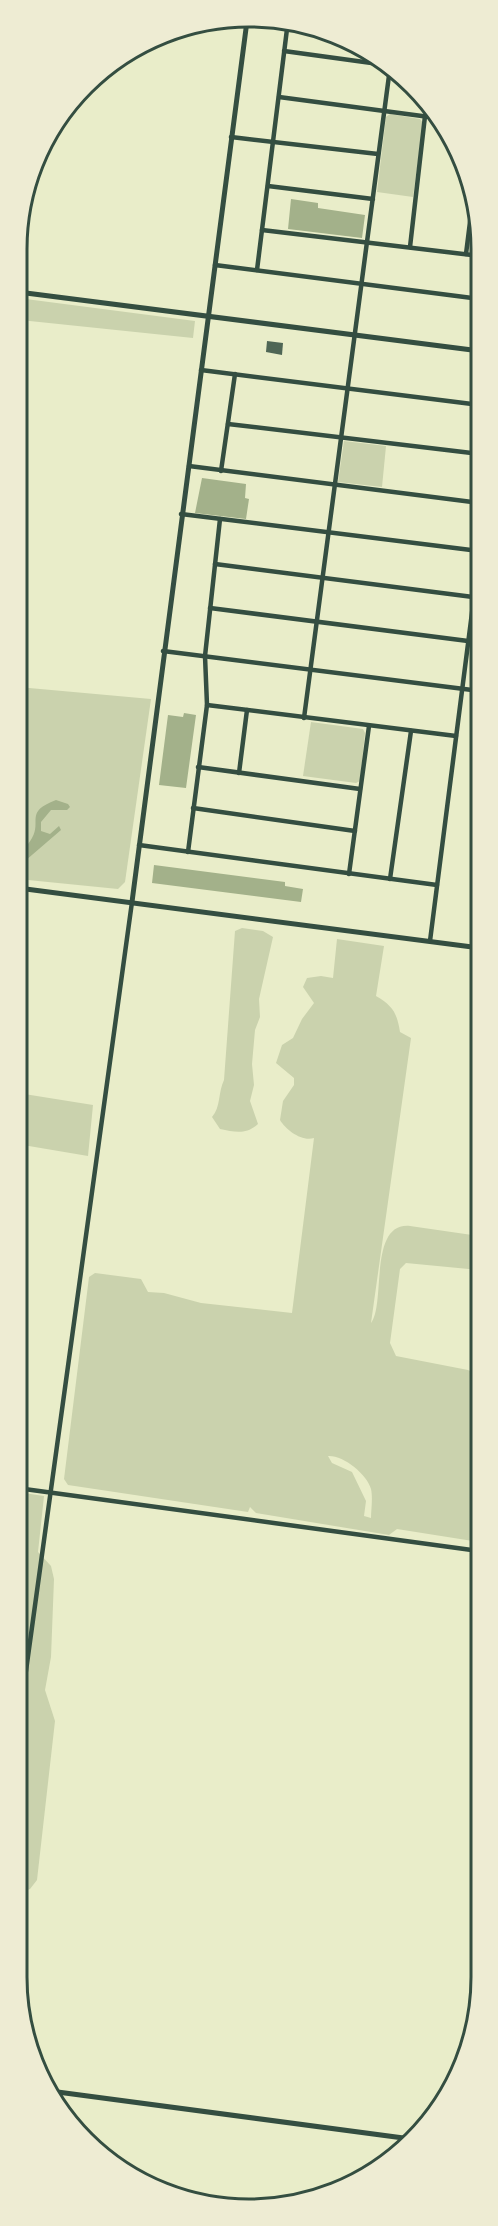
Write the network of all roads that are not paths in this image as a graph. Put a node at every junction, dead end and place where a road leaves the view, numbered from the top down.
1 (246, 27) edge
2 (287, 30) edge
3 (284, 51) junction
4 (370, 63) edge
5 (389, 77) edge
6 (279, 97) junction
7 (384, 111) junction
8 (425, 116) joint
9 (231, 137) junction
10 (273, 142) junction
11 (378, 154) junction
12 (267, 186) junction
13 (373, 199) junction
14 (470, 225) edge
15 (262, 230) junction
16 (367, 241) junction
17 (410, 247) junction
18 (466, 254) junction
19 (471, 255) edge
20 (215, 265) junction
21 (257, 270) junction
22 (360, 283) junction
23 (27, 293) edge
24 (471, 298) edge
25 (209, 317) junction
26 (354, 334) junction
27 (471, 350) edge
28 (201, 370) junction
29 (235, 374) junction
30 (346, 389) junction
31 (471, 404) edge
32 (228, 424) junction
33 (340, 437) junction
34 (471, 453) edge
35 (189, 466) junction
36 (221, 471) junction
37 (334, 486) junction
38 (471, 502) edge
39 (181, 514) junction
40 (220, 519) junction
41 (328, 533) junction
42 (471, 550) edge
43 (215, 564) junction
44 (322, 577) junction
45 (471, 597) edge
46 (210, 608) junction
47 (471, 615) edge
48 (316, 622) junction
49 (468, 641) junction
50 (163, 651) junction
51 (206, 656) junction
52 (310, 669) junction
53 (462, 689) junction
54 (471, 690) edge
55 (207, 705) junction
56 (247, 710) junction
57 (304, 718) junction
58 (369, 726) junction
59 (411, 731) junction
60 (456, 736) junction
61 (198, 767) junction
62 (239, 772) junction
63 (360, 789) junction
64 (194, 808) junction
65 (355, 831) junction
66 (139, 845) junction
67 (188, 852) junction
68 (349, 874) junction
69 (390, 879) junction
70 (437, 885) junction
71 (27, 889) edge
72 (132, 902) junction
73 (430, 941) junction
74 (471, 947) edge
75 (27, 1489) edge
76 (51, 1492) junction
77 (471, 1550) edge
78 (27, 1664) edge
79 (59, 2092) edge
80 (402, 2138) edge

1 - 9 street
2 - 3 street
3 - 4 street
3 - 6 street
5 - 7 street
6 - 7 street
6 - 10 street
7 - 8 street
7 - 11 street
8 - 17 street
9 - 10 street
9 - 20 street
10 - 11 street
10 - 12 street
11 - 13 street
12 - 13 street
12 - 15 street
13 - 16 street
14 - 18 street
15 - 16 street
15 - 21 street
16 - 17 street
16 - 22 street
17 - 18 street
18 - 19 street
20 - 21 street
20 - 25 street
21 - 22 street
22 - 24 street
22 - 26 street
23 - 25 street
25 - 26 street
25 - 28 street
26 - 27 street
26 - 30 street
28 - 29 street
28 - 35 street
29 - 30 street
29 - 32 street
30 - 31 street
30 - 33 street
32 - 33 street
32 - 36 street
33 - 34 street
33 - 37 street
35 - 36 street
35 - 39 street
36 - 37 street
37 - 38 street
37 - 41 street
39 - 40 street
39 - 50 street
40 - 41 street
40 - 43 street
41 - 42 street
41 - 44 street
43 - 44 street
43 - 46 street
44 - 45 street
44 - 48 street
46 - 48 street
46 - 51 street
47 - 49 street
48 - 49 street
48 - 52 street
49 - 53 street
50 - 51 street
50 - 66 street
51 - 52 street
51 - 55 street
52 - 53 street
52 - 57 street
53 - 54 street
53 - 60 street
55 - 56 street
55 - 61 street
56 - 57 street
56 - 62 street
57 - 58 street
58 - 59 street
58 - 63 street
59 - 60 street
59 - 69 street
60 - 70 street
61 - 62 street
61 - 64 street
62 - 63 street
63 - 65 street
64 - 65 street
64 - 67 street
65 - 68 street
66 - 67 street
66 - 72 street
67 - 68 street
68 - 69 street
69 - 70 street
70 - 73 street
71 - 72 street
72 - 73 street
72 - 76 street
73 - 74 street
75 - 76 street
76 - 77 street
76 - 78 street
79 - 80 street

